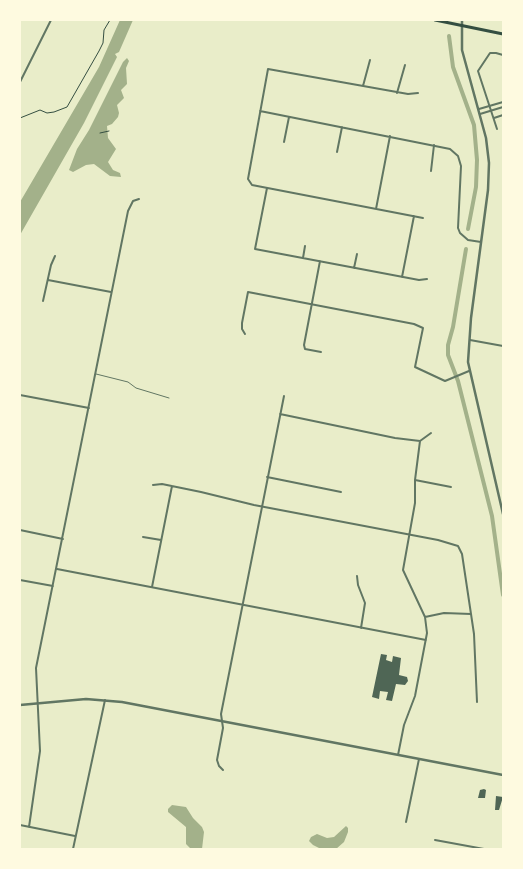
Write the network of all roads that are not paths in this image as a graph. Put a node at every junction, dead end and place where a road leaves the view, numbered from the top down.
1 (52, 20) edge
2 (435, 20) edge
3 (462, 20) edge
4 (462, 25) junction
5 (503, 34) edge
6 (503, 55) edge
7 (370, 60) dead end
8 (405, 65) dead end
9 (20, 82) edge
10 (363, 86) junction
11 (397, 92) junction
12 (418, 93) dead end
13 (503, 102) edge
14 (490, 106) junction
15 (503, 107) edge
16 (479, 109) junction
17 (492, 110) junction
18 (260, 111) junction
19 (480, 114) junction
20 (503, 116) edge
21 (289, 117) junction
22 (494, 118) junction
23 (342, 127) junction
24 (497, 129) dead end
25 (390, 136) junction
26 (284, 142) dead end
27 (434, 144) junction
28 (337, 152) dead end
29 (431, 171) dead end
30 (267, 188) junction
31 (140, 199) dead end
32 (376, 209) junction
33 (414, 216) junction
34 (423, 218) dead end
35 (481, 242) junction
36 (305, 246) dead end
37 (357, 254) dead end
38 (55, 256) dead end
39 (303, 258) junction
40 (320, 261) junction
41 (354, 268) junction
42 (402, 277) junction
43 (427, 279) dead end
44 (48, 280) junction
45 (112, 292) junction
46 (43, 301) dead end
47 (312, 304) junction
48 (245, 334) dead end
49 (469, 340) junction
50 (503, 346) edge
51 (320, 352) dead end
52 (469, 371) junction
53 (96, 374) junction
54 (20, 394) edge
55 (284, 396) dead end
56 (169, 398) dead end
57 (89, 408) junction
58 (280, 414) junction
59 (431, 433) dead end
60 (420, 441) junction
61 (267, 477) junction
62 (414, 480) junction
63 (153, 485) dead end
64 (172, 486) junction
65 (451, 487) dead end
66 (341, 492) dead end
67 (502, 506) edge
68 (262, 507) junction
69 (503, 514) edge
70 (20, 530) edge
71 (409, 535) junction
72 (143, 537) dead end
73 (63, 539) junction
74 (161, 540) junction
75 (57, 569) junction
76 (357, 576) dead end
77 (20, 580) edge
78 (53, 586) junction
79 (152, 587) junction
80 (243, 605) junction
81 (471, 614) junction
82 (425, 617) junction
83 (361, 628) junction
84 (426, 640) junction
85 (105, 700) junction
86 (477, 702) dead end
87 (38, 703) junction
88 (20, 705) edge
89 (222, 722) junction
90 (398, 755) junction
91 (419, 759) junction
92 (223, 770) dead end
93 (503, 775) edge
94 (406, 822) dead end
95 (20, 826) edge
96 (29, 827) junction
97 (75, 836) junction
98 (435, 840) dead end
99 (73, 849) edge
100 (484, 849) edge

1 - 9 street
2 - 4 main road
3 - 4 street
4 - 5 main road
4 - 16 street
6 - 14 street
7 - 10 street
8 - 11 street
10 - 11 street
10 - 18 street
11 - 12 street
13 - 14 street
14 - 16 street
14 - 17 street
15 - 17 street
16 - 19 street
17 - 19 street
17 - 22 street
18 - 21 street
18 - 30 street
19 - 35 street
20 - 22 street
21 - 23 street
21 - 26 street
22 - 24 street
23 - 25 street
23 - 28 street
25 - 27 street
25 - 32 street
27 - 29 street
27 - 35 street
30 - 32 street
30 - 39 street
31 - 45 street
32 - 33 street
33 - 34 street
33 - 42 street
35 - 49 street
36 - 39 street
37 - 41 street
38 - 44 street
39 - 40 street
40 - 41 street
40 - 47 street
41 - 42 street
42 - 43 street
44 - 45 street
44 - 46 street
45 - 53 street
47 - 48 street
47 - 51 street
47 - 52 street
49 - 50 street
49 - 52 street
52 - 67 street
53 - 56 lane
53 - 57 street
54 - 57 street
55 - 58 street
57 - 73 street
58 - 60 street
58 - 61 street
59 - 60 street
60 - 62 street
61 - 66 street
61 - 68 street
62 - 65 street
62 - 71 street
63 - 64 street
64 - 68 street
64 - 74 street
67 - 69 street
68 - 71 street
68 - 80 street
70 - 73 street
71 - 81 street
71 - 82 street
72 - 74 street
73 - 75 street
74 - 79 street
75 - 78 street
75 - 79 street
76 - 83 street
77 - 78 street
78 - 87 street
79 - 80 street
80 - 83 street
80 - 89 street
81 - 82 street
81 - 86 street
82 - 84 street
83 - 84 street
84 - 90 street
85 - 87 street
85 - 89 street
85 - 97 street
87 - 88 street
87 - 96 street
89 - 90 street
89 - 92 street
90 - 91 street
91 - 93 street
91 - 94 street
95 - 96 street
96 - 97 street
97 - 99 street
98 - 100 street

